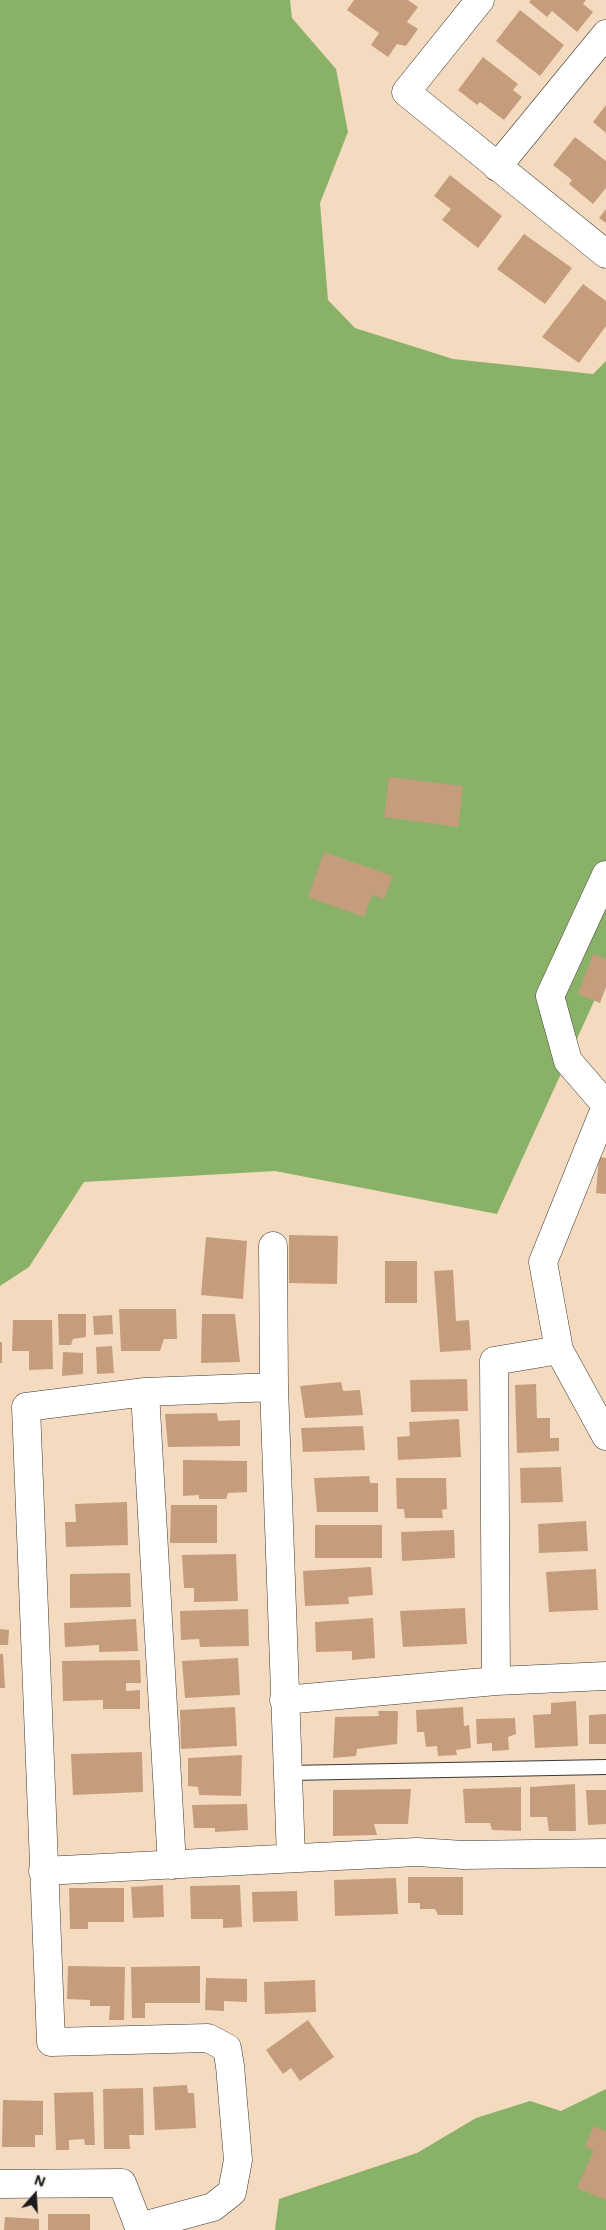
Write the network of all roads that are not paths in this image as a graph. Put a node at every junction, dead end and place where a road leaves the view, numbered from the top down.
1 (480, 0) edge
2 (606, 34) edge
3 (497, 167) junction
4 (606, 254) edge
5 (606, 875) edge
6 (606, 1106) edge
7 (273, 1246) dead end
8 (559, 1350) junction
9 (274, 1387) junction
10 (145, 1392) junction
11 (606, 1436) edge
12 (606, 1676) edge
13 (496, 1681) junction
14 (284, 1700) junction
15 (606, 1767) edge
16 (288, 1773) junction
17 (606, 1853) edge
18 (291, 1858) junction
19 (172, 1865) junction
20 (43, 1871) junction
21 (0, 2184) edge

1 - 3 street
2 - 3 street
3 - 4 street
5 - 6 street
6 - 8 street
7 - 9 street
8 - 11 street
8 - 13 street
9 - 10 street
9 - 14 street
10 - 19 street
10 - 20 street
12 - 13 street
13 - 14 street
14 - 16 street
15 - 16 lane
16 - 18 street
17 - 18 street
18 - 19 street
19 - 20 street
20 - 21 street

